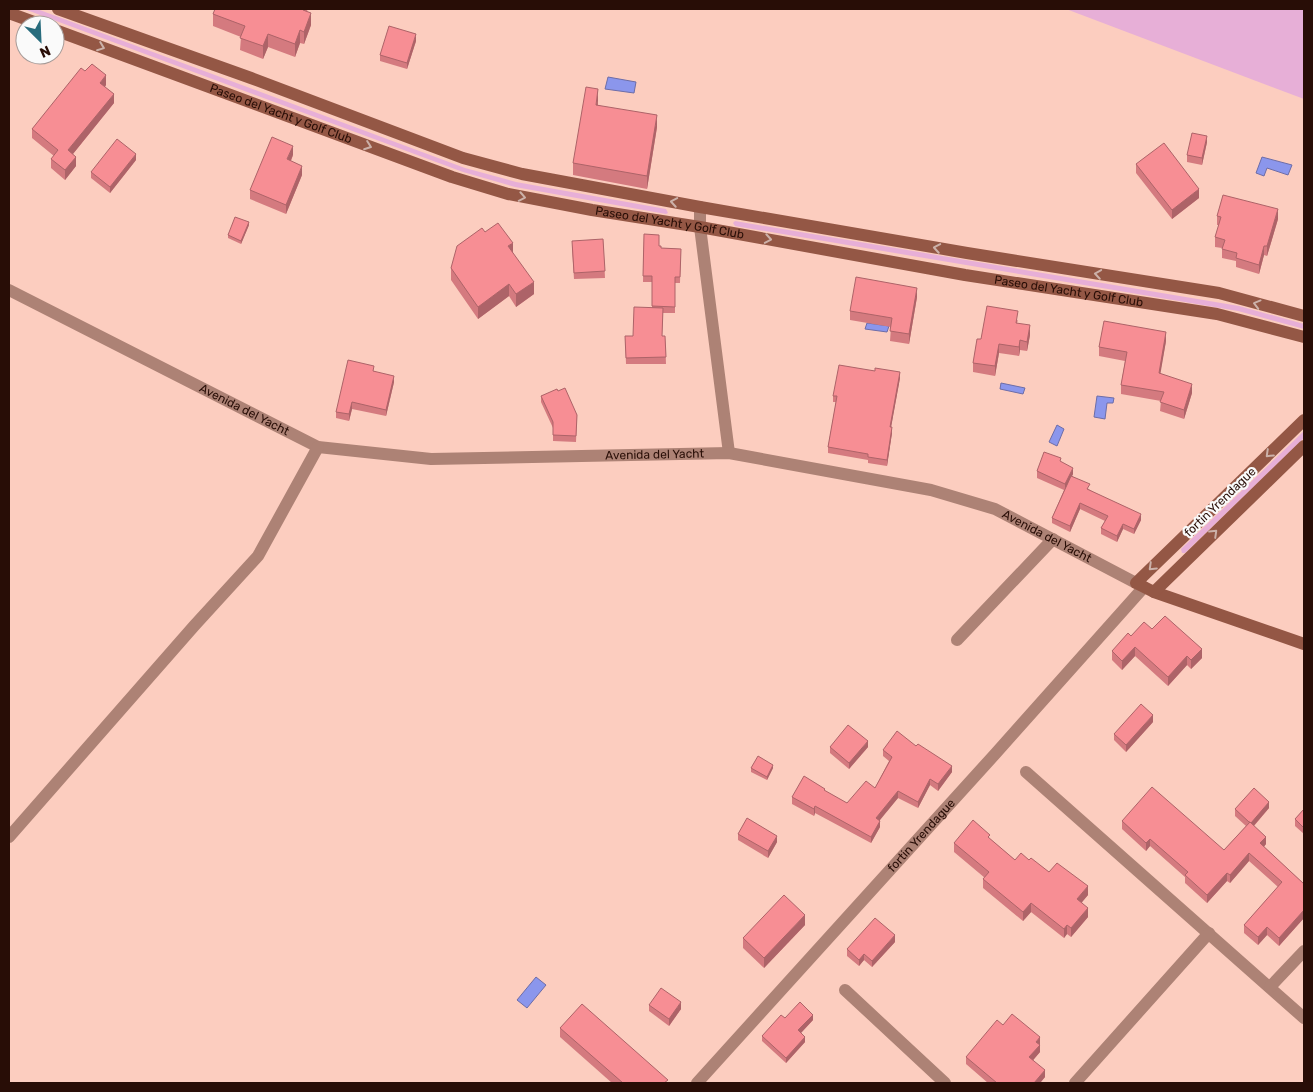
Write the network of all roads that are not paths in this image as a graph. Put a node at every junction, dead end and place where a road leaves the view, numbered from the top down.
1 (58, 9) edge
2 (65, 34) edge
3 (700, 207) junction
4 (700, 227) junction
5 (9, 290) edge
6 (1304, 316) edge
7 (1304, 337) edge
8 (1304, 420) edge
9 (1304, 446) edge
10 (318, 447) junction
11 (729, 453) junction
12 (1053, 539) junction
13 (1145, 587) junction
14 (957, 640) dead end
15 (1304, 644) edge
16 (1026, 772) dead end
17 (9, 837) edge
18 (1209, 933) junction
19 (1304, 951) edge
20 (1270, 987) junction
21 (845, 990) dead end
22 (1304, 1018) edge
23 (697, 1083) edge
24 (945, 1083) edge
25 (1075, 1083) edge

3 -> 1 main road, Paseo del Yacht y Golf Club
2 -> 4 main road, Paseo del Yacht y Golf Club
3 - 4 street
6 -> 3 main road, Paseo del Yacht y Golf Club
4 -> 7 main road, Paseo del Yacht y Golf Club
4 - 11 street
5 - 10 street, Avenida del Yacht
8 -> 13 main road, fortin Yrendague
13 -> 9 main road, fortin Yrendague
10 - 11 street, Avenida del Yacht
10 - 17 street
11 - 12 street, Avenida del Yacht
12 - 13 street, Avenida del Yacht
12 - 14 street
13 - 15 main road, Avenida del Yacht
13 - 23 street, fortin Yrendague
16 - 18 street
18 - 20 street
18 - 25 street
19 - 20 street
20 - 22 street
21 - 24 street

